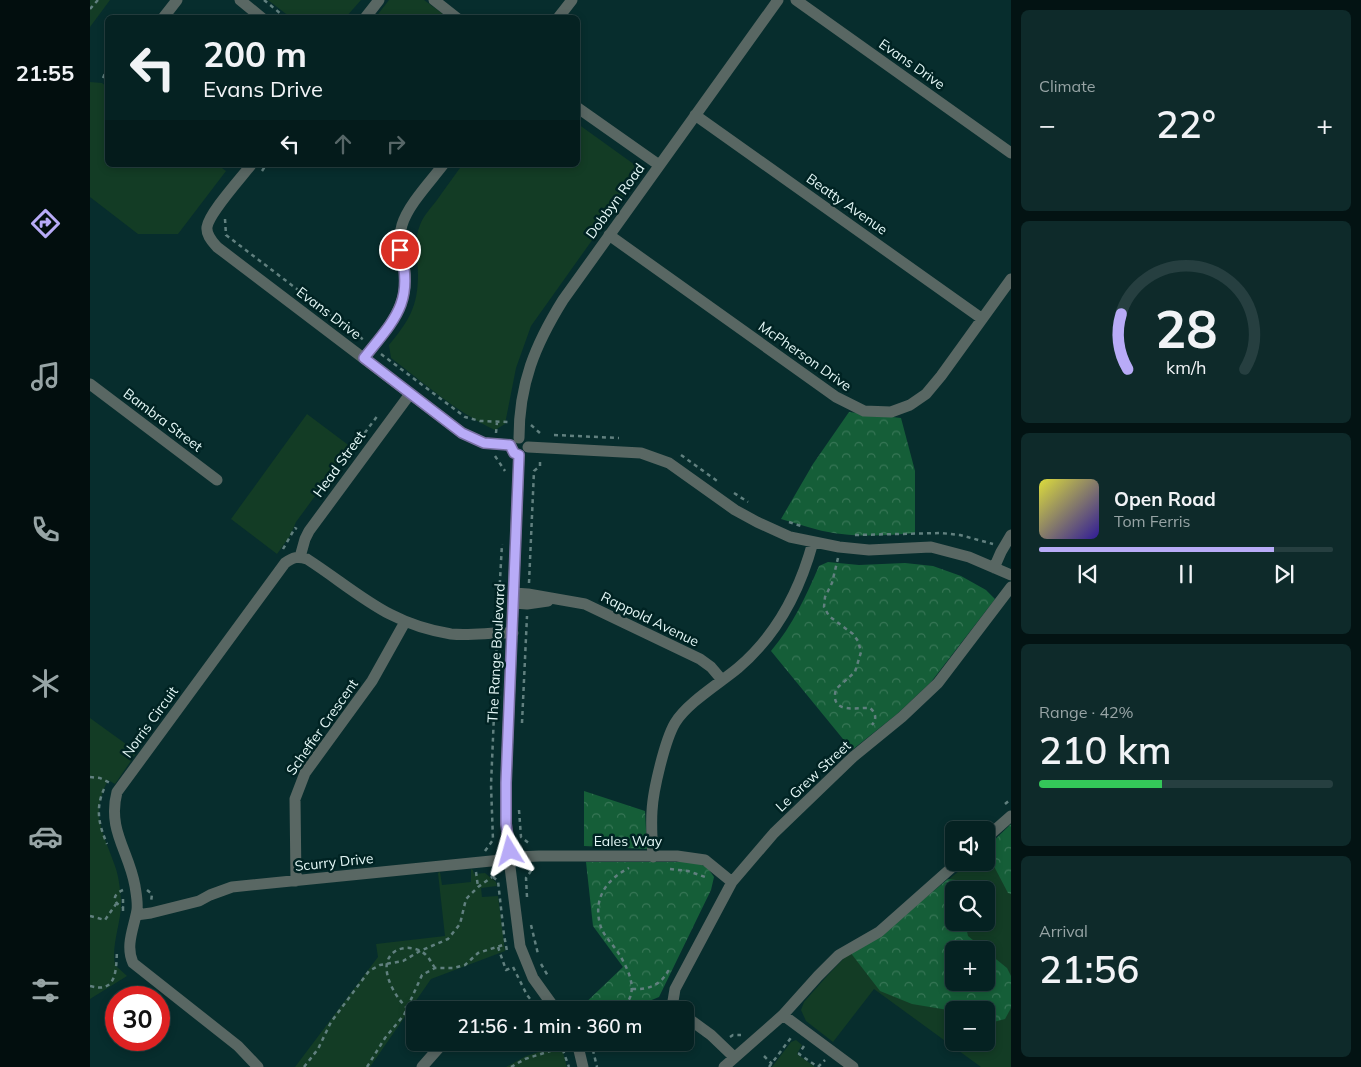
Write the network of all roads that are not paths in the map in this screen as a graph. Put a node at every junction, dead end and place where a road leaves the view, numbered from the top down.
1 (177, 0) edge
2 (240, 0) edge
3 (379, 0) edge
4 (434, 0) edge
5 (572, 0) edge
6 (778, 0) edge
7 (796, 0) edge
8 (165, 15) edge
9 (258, 15) edge
10 (368, 15) edge
11 (453, 15) edge
12 (560, 15) edge
13 (580, 109) edge
14 (695, 115) junction
15 (1011, 153) edge
16 (659, 165) junction
17 (249, 167) edge
18 (442, 167) edge
19 (610, 235) junction
20 (1011, 279) edge
21 (981, 318) junction
22 (364, 358) junction
23 (90, 384) edge
24 (410, 394) junction
25 (515, 441) junction
26 (524, 451) junction
27 (217, 480) dead end
28 (1011, 535) edge
29 (813, 542) junction
30 (300, 557) junction
31 (994, 568) junction
32 (1011, 575) edge
33 (1011, 587) edge
34 (514, 598) junction
35 (401, 621) junction
36 (513, 637) junction
37 (722, 680) junction
38 (1011, 816) edge
39 (995, 830) edge
40 (513, 854) junction
41 (653, 856) junction
42 (505, 864) junction
43 (948, 871) edge
44 (728, 878) junction
45 (301, 880) junction
46 (174, 907) junction
47 (137, 911) junction
48 (550, 1001) edge
49 (673, 1001) edge
50 (783, 1015) junction
51 (694, 1023) edge
52 (436, 1051) edge
53 (576, 1051) edge
54 (734, 1057) junction
55 (258, 1067) edge
56 (422, 1067) edge
57 (583, 1067) edge
58 (724, 1067) edge
59 (853, 1067) edge

1 - 8 street
2 - 9 street
3 - 10 street
4 - 11 street
5 - 12 street
6 - 14 street, Dobbyn Road
7 - 15 street, Evans Drive
13 - 16 street
14 - 16 street, Dobbyn Road
14 - 21 street, Beatty Avenue
16 - 19 street, Dobbyn Road
17 - 22 street, Evans Drive
18 - 22 street
19 - 21 street, McPherson Drive
19 - 25 street, Dobbyn Road
20 - 21 street, McPherson Drive
22 - 24 street, Evans Drive
23 - 27 street, Bambra Street
24 - 25 street, Evans Drive
24 - 30 street, Head Street
25 - 26 street
26 - 29 street
26 - 34 street, The Range Boulevard
28 - 31 street
29 - 31 street
29 - 37 street
30 - 35 street
30 - 47 street, Norris Circuit
31 - 32 street
31 - 33 street
33 - 44 street, Le Grew Street
34 - 36 street, The Range Boulevard
34 - 37 street, Rappold Avenue
35 - 36 street
35 - 45 street, Scheffer Crescent
36 - 40 street, The Range Boulevard
37 - 41 street
38 - 39 street
40 - 41 street, Eales Way
40 - 42 street
41 - 44 street, Eales Way
42 - 45 street, Scurry Drive
42 - 48 street
43 - 50 street
44 - 49 street, Le Grew Street
45 - 46 street, Scurry Drive
46 - 47 street, Scurry Drive
46 - 47 street, Scurry Drive
47 - 55 street, Norris Circuit
50 - 54 street
50 - 59 street
51 - 54 street
52 - 56 street
53 - 57 street
54 - 58 street

